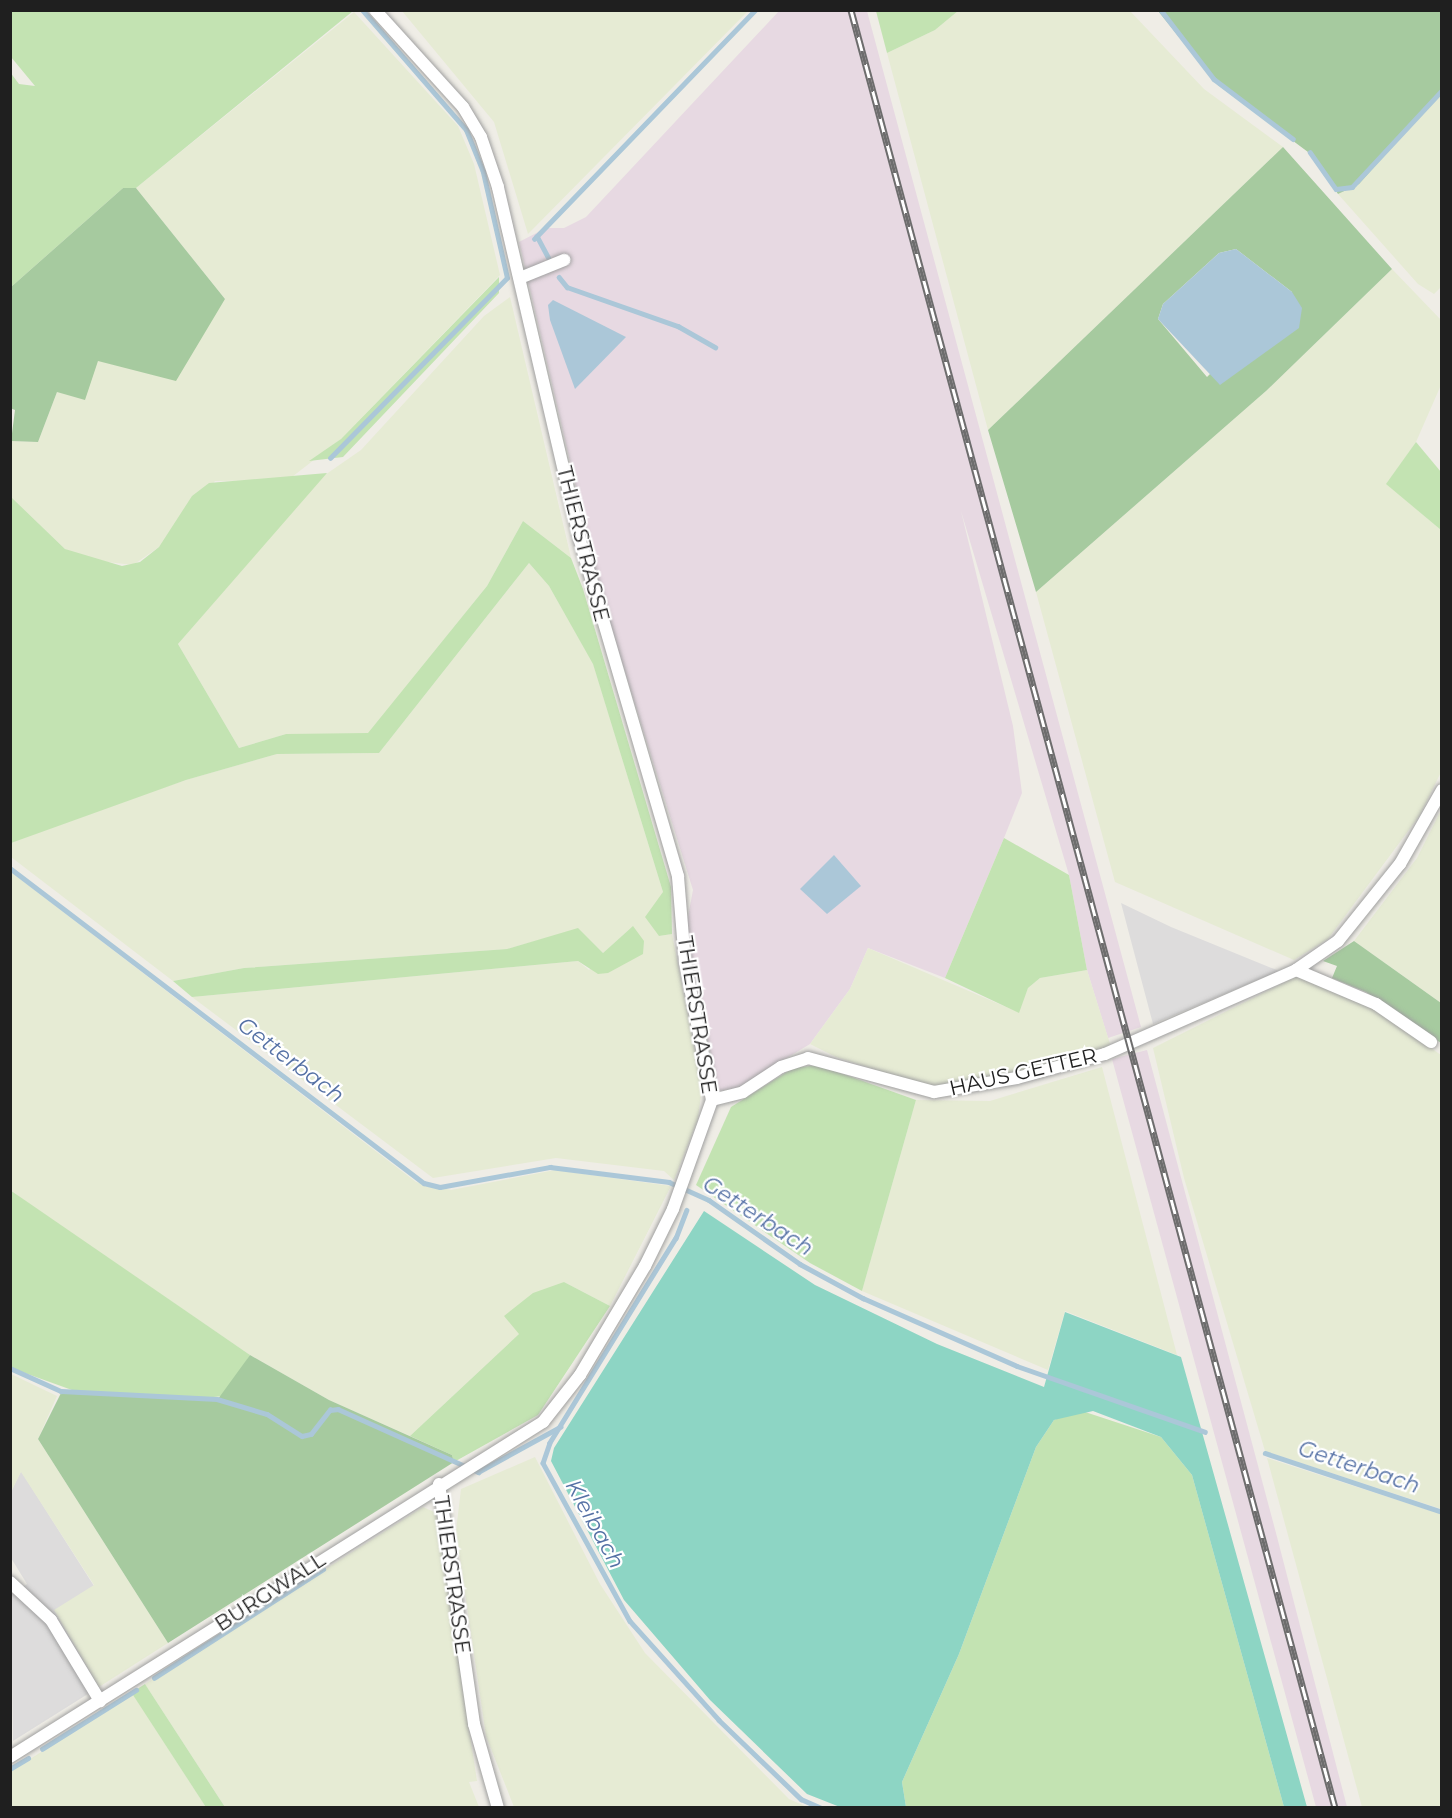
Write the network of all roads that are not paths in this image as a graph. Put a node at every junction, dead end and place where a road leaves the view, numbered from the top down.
1 (375, 10) edge
2 (564, 260) dead end
3 (520, 278) junction
4 (1442, 790) edge
5 (1296, 970) junction
6 (1431, 1042) dead end
7 (712, 1100) junction
8 (439, 1484) junction
9 (10, 1582) edge
10 (100, 1701) junction
11 (10, 1757) edge
12 (498, 1808) edge

1 - 3 street, THIERSTRASSE
2 - 3 street
3 - 7 street, THIERSTRASSE
4 - 5 street, HAUS GETTER
5 - 6 street
5 - 7 street, HAUS GETTER
7 - 8 street, THIERSTRASSE
8 - 10 street, BURGWALL
8 - 12 street, THIERSTRASSE
9 - 10 street
10 - 11 street, BURGWALL

